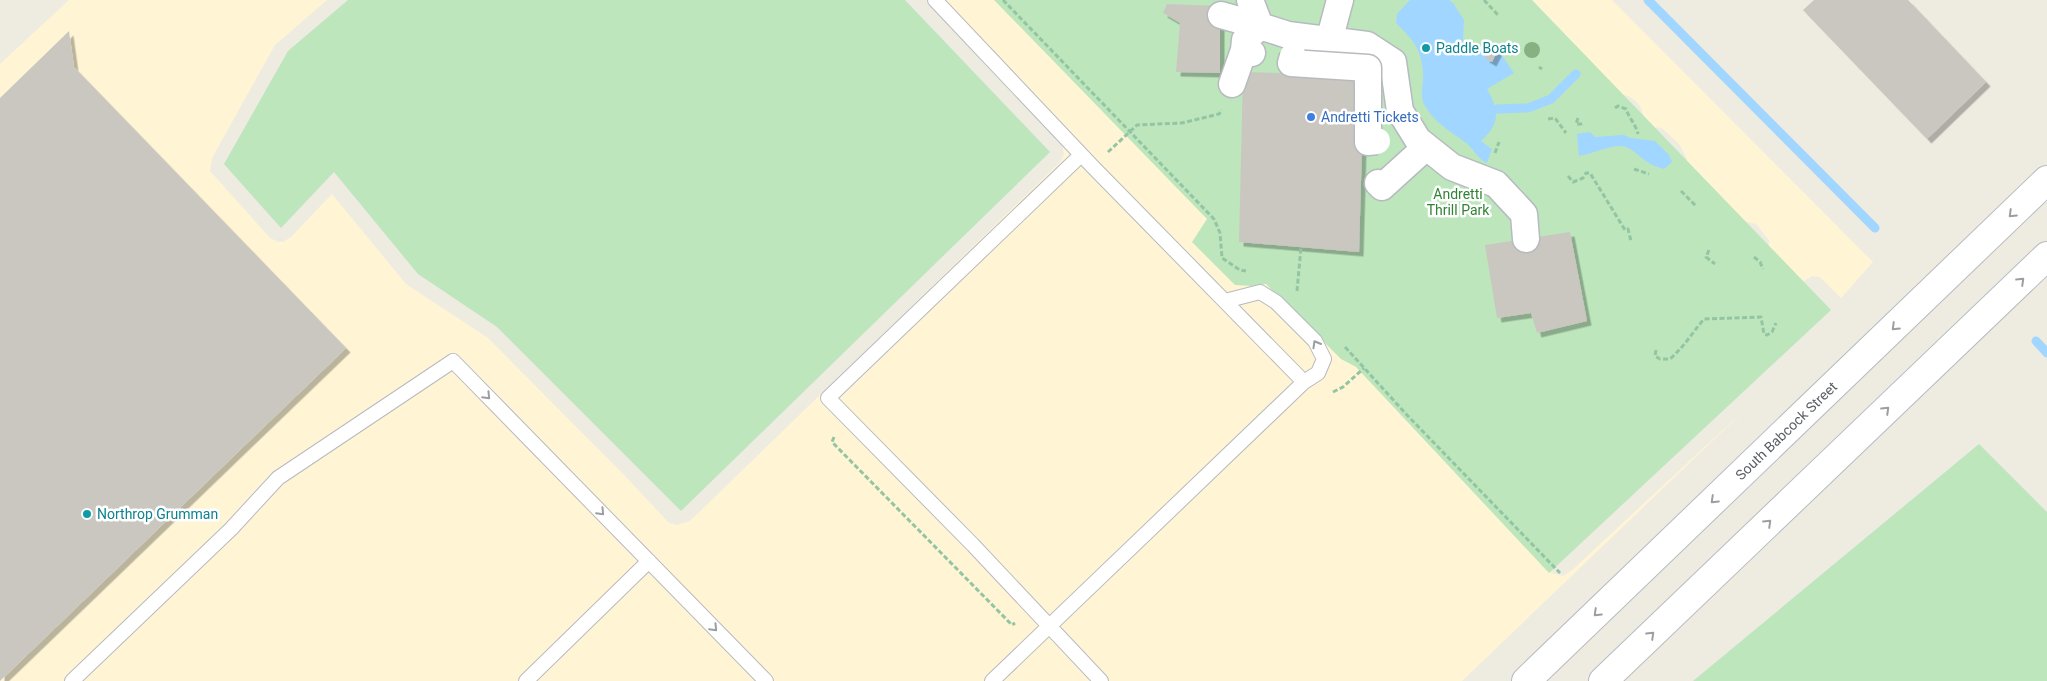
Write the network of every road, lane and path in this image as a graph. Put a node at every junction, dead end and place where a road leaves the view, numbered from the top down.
1 (935, 0) edge
2 (1250, 0) edge
3 (1340, 0) edge
4 (1484, 0) edge
5 (1221, 15) dead end
6 (1498, 15) dead end
7 (1260, 26) junction
8 (1322, 40) junction
9 (1232, 84) joint
10 (1615, 108) dead end
11 (1578, 118) dead end
12 (1548, 119) dead end
13 (1583, 124) dead end
14 (1566, 133) dead end
15 (1638, 134) dead end
16 (1378, 141) dead end
17 (1426, 147) junction
18 (1082, 155) junction
19 (1093, 167) junction
20 (1634, 169) dead end
21 (1649, 174) dead end
22 (1568, 176) dead end
23 (2047, 180) edge
24 (1378, 183) dead end
25 (1682, 191) dead end
26 (1696, 206) dead end
27 (1526, 238) dead end
28 (1631, 241) dead end
29 (1301, 247) dead end
30 (1708, 250) dead end
31 (2047, 256) edge
32 (1754, 258) dead end
33 (1716, 264) dead end
34 (1763, 269) dead end
35 (1296, 294) dead end
36 (1225, 302) junction
37 (1776, 323) dead end
38 (1656, 350) dead end
39 (1364, 368) dead end
40 (1304, 382) junction
41 (1328, 394) dead end
42 (841, 411) junction
43 (649, 561) junction
44 (1033, 609) junction
45 (1049, 626) junction
46 (72, 681) edge
47 (526, 681) edge
48 (766, 681) edge
49 (992, 681) edge
50 (1101, 681) edge
51 (1526, 681) edge
52 (1603, 681) edge

1 - 18 lane
2 - 7 street
3 - 8 street
4 - 6 path
5 - 7 street
7 - 8 street
7 - 9 street
8 - 16 street, bridge
8 - 17 street
9 - 19 path
10 - 15 path
11 - 13 path
12 - 14 path
17 - 24 street
17 - 27 street
18 - 19 lane
18 - 42 lane
19 - 36 lane
20 - 21 path
22 - 28 path
23 -> 51 main road, South Babcock Street
25 - 26 path
29 - 35 path
30 - 33 path
52 -> 31 main road
32 - 34 path
36 - 40 lane
40 -> 36 lane
37 - 38 path
39 - 41 path
40 - 45 lane
42 - 44 lane
42 - 44 path
46 -> 43 lane
43 - 47 lane
43 -> 48 lane
44 - 45 lane
45 - 49 lane
45 - 50 lane

